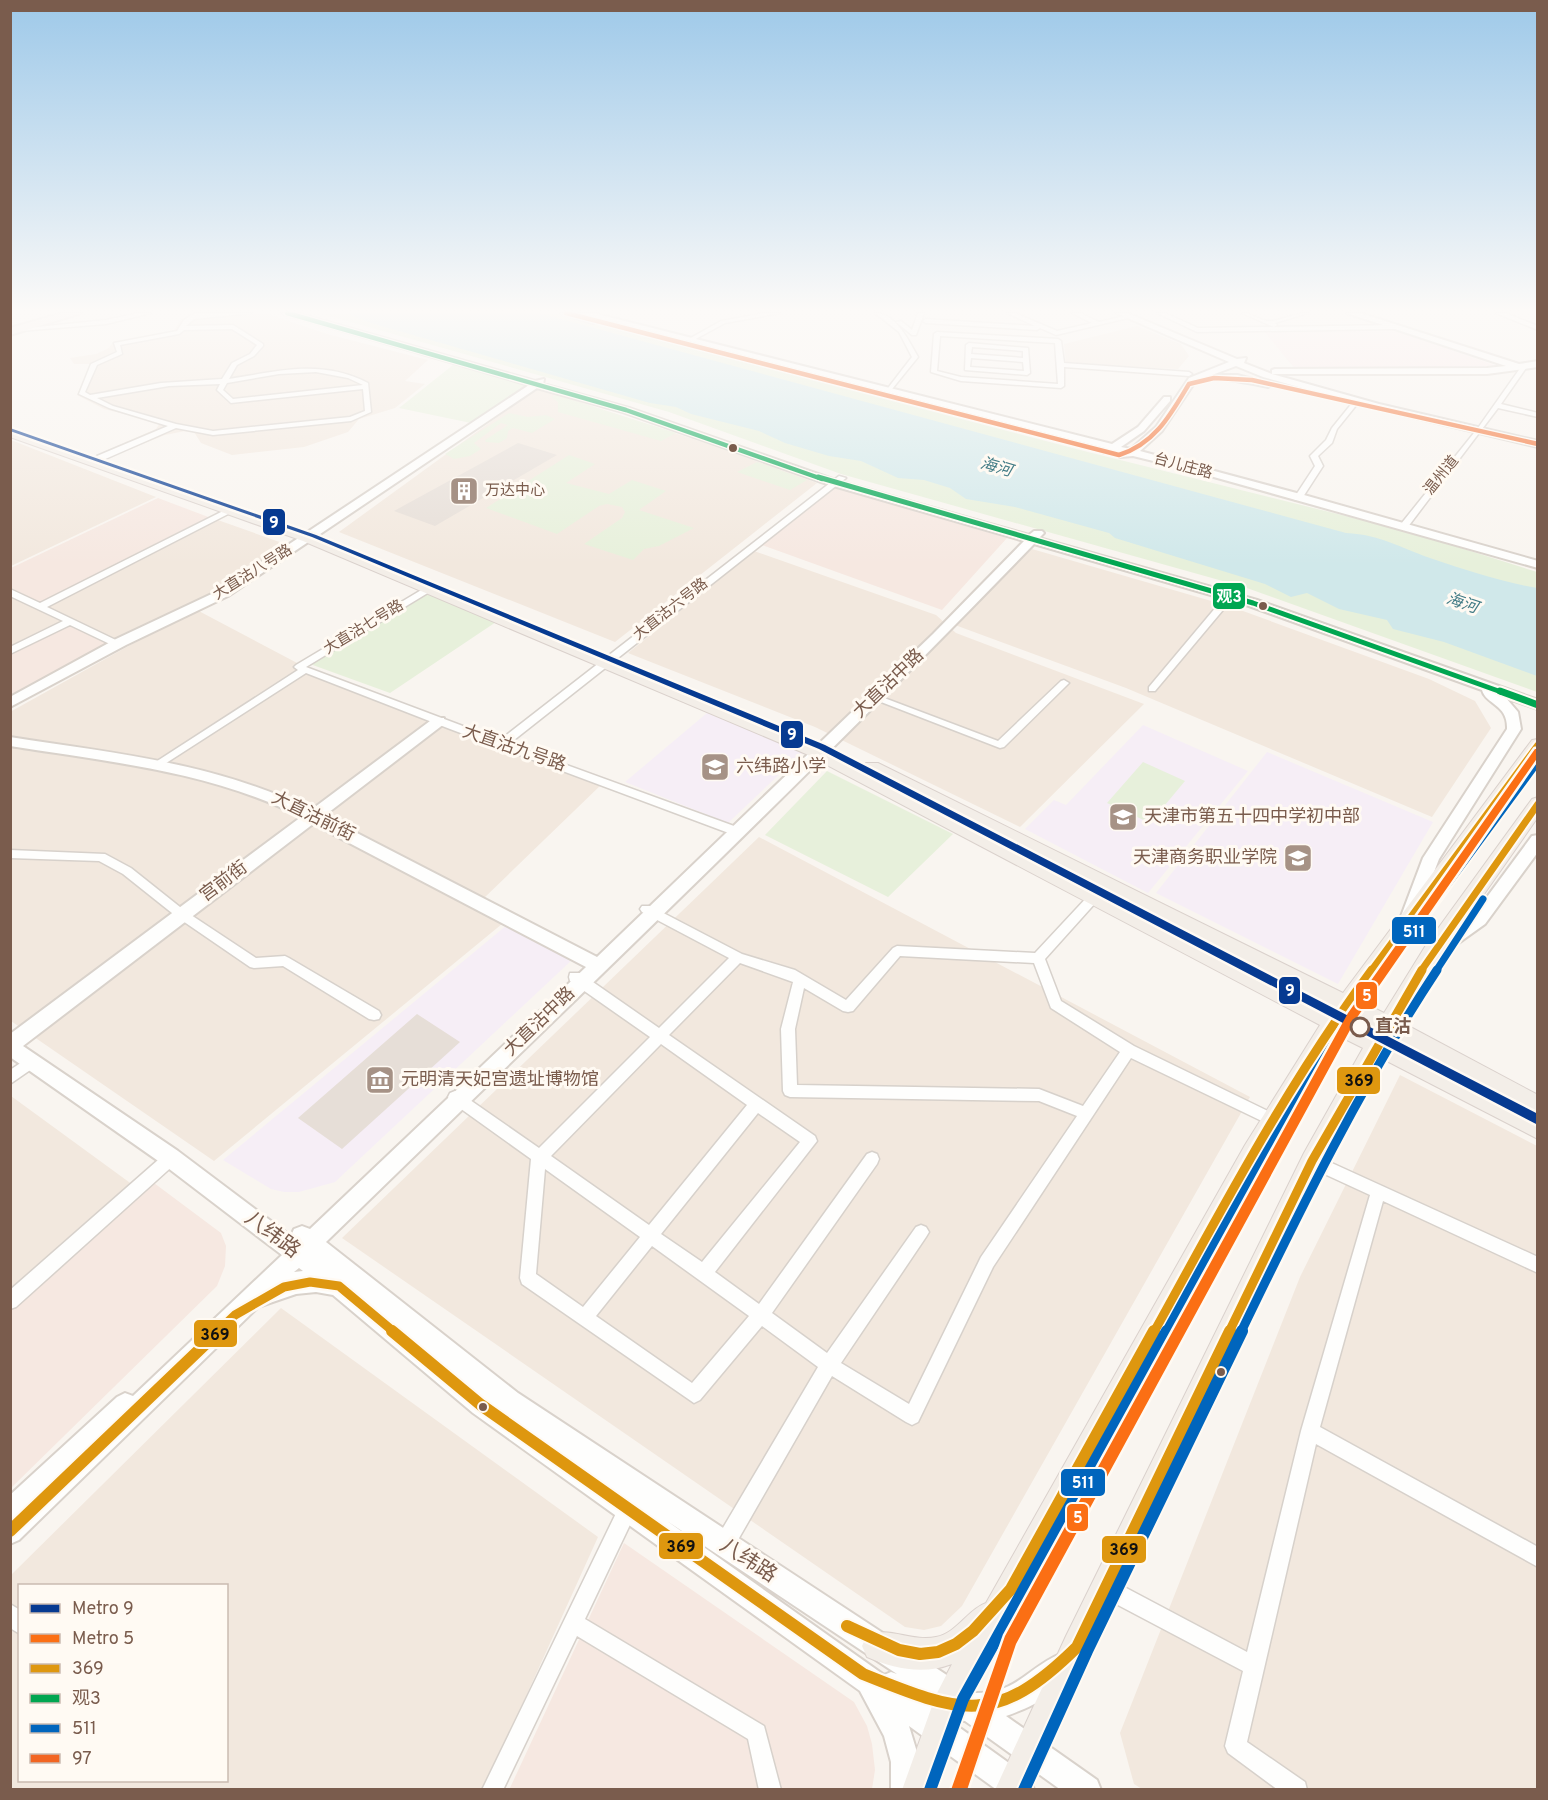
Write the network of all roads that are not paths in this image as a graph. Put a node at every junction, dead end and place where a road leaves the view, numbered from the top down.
1 (88, 397) edge
2 (228, 397) edge
3 (262, 397) edge
4 (367, 397) edge
5 (517, 397) edge
6 (587, 397) edge
7 (899, 397) edge
8 (907, 397) edge
9 (1169, 397) edge
10 (1178, 397) edge
11 (1327, 397) edge
12 (1348, 397) edge
13 (1502, 397) edge
14 (1355, 403) junction
15 (1496, 405) junction
16 (1377, 406) junction
17 (1538, 415) edge
18 (10, 423) edge
19 (175, 426) junction
20 (1480, 429) junction
21 (10, 433) edge
22 (1538, 444) edge
23 (1109, 450) junction
24 (1132, 453) junction
25 (100, 458) junction
26 (838, 480) junction
27 (1298, 498) junction
28 (230, 511) junction
29 (1404, 525) junction
30 (1032, 535) junction
31 (313, 536) junction
32 (1538, 566) edge
33 (428, 589) junction
34 (10, 592) edge
35 (1230, 596) junction
36 (41, 606) junction
37 (70, 621) junction
38 (117, 644) junction
39 (10, 651) edge
40 (608, 659) junction
41 (302, 668) junction
42 (1458, 675) junction
43 (1064, 683) dead end
44 (1152, 689) dead end
45 (872, 696) junction
46 (1538, 697) edge
47 (10, 703) edge
48 (1538, 705) edge
49 (439, 721) junction
50 (10, 741) edge
51 (502, 744) junction
52 (1538, 744) edge
53 (819, 747) junction
54 (156, 765) junction
55 (1538, 803) edge
56 (313, 817) junction
57 (730, 829) junction
58 (1538, 840) edge
59 (10, 854) edge
60 (1094, 897) junction
61 (650, 911) junction
62 (182, 914) junction
63 (1406, 925) junction
64 (1433, 951) junction
65 (738, 957) junction
66 (1038, 958) junction
67 (591, 962) junction
68 (578, 979) junction
69 (800, 979) junction
70 (1340, 1013) junction
71 (374, 1016) dead end
72 (1382, 1035) junction
73 (661, 1036) junction
74 (10, 1046) edge
75 (1129, 1050) junction
76 (31, 1062) junction
77 (10, 1078) edge
78 (455, 1097) junction
79 (757, 1103) junction
80 (1538, 1107) edge
81 (1087, 1114) junction
82 (1273, 1120) junction
83 (1538, 1128) edge
84 (171, 1158) junction
85 (539, 1158) junction
86 (872, 1159) dead end
87 (1312, 1161) junction
88 (1378, 1194) junction
89 (921, 1232) dead end
90 (649, 1235) junction
91 (298, 1252) junction
92 (1538, 1265) edge
93 (704, 1274) junction
94 (344, 1280) junction
95 (10, 1301) edge
96 (231, 1311) junction
97 (761, 1315) junction
98 (584, 1318) junction
99 (829, 1365) junction
100 (1310, 1431) junction
101 (628, 1510) junction
102 (10, 1514) edge
103 (10, 1531) edge
104 (724, 1545) junction
105 (1538, 1558) edge
106 (1106, 1588) junction
107 (1011, 1589) junction
108 (573, 1623) junction
109 (878, 1646) junction
110 (1077, 1647) junction
111 (1254, 1666) junction
112 (863, 1674) junction
113 (953, 1710) junction
114 (1029, 1748) junction
115 (1016, 1787) edge
116 (492, 1790) edge
117 (770, 1790) edge
118 (906, 1790) edge
119 (919, 1790) edge
120 (1087, 1790) edge
121 (1297, 1790) edge

1 - 19 street
2 - 3 street
4 - 19 street
5 - 31 street, 大直沽八号路
6 - 26 street
7 - 23 street
8 - 23 street
9 - 23 street
10 - 24 street
11 - 14 street
12 - 16 street
13 - 15 street, 温州道
14 - 16 street
14 - 27 street
15 - 17 street
15 - 20 street, 温州道
16 - 20 street
18 - 25 main road
19 - 25 street
20 - 22 street
20 - 29 street, 温州道
21 - 28 main road
23 - 24 street, 台儿庄路
24 - 27 street, 台儿庄路
25 - 31 main road
26 - 30 street
26 - 40 street, 大直沽六号路
27 - 29 street, 台儿庄路
28 - 31 main road
28 - 36 street
29 - 32 street, 台儿庄路
30 - 35 street
30 - 45 street, 大直沽中路
30 - 46 street
31 - 33 main road
31 - 38 street, 大直沽八号路
31 - 40 main road
33 - 40 main road
33 - 41 street, 大直沽七号路
34 - 36 street
35 - 42 street
35 - 44 street
36 - 37 street
37 - 38 street
37 - 39 street
38 - 47 street, 大直沽八号路
40 - 51 street, 大直沽六号路
40 - 53 main road
41 - 49 street, 大直沽九号路
41 - 54 street, 大直沽七号路
42 - 48 street
42 - 63 street
43 - 45 street
45 - 53 street, 大直沽中路
49 - 51 street, 大直沽九号路
49 - 56 street, 宫前街
50 - 54 street, 大直沽前街
51 - 57 street, 大直沽九号路
52 - 63 main road
53 - 57 street, 大直沽中路
53 - 60 main road
53 - 61 street, 大直沽中路
53 - 70 main road
54 - 56 street, 大直沽前街
55 - 64 main road
56 - 62 street, 宫前街
56 - 67 street, 大直沽前街
57 - 61 street, 大直沽中路
58 - 64 street
59 - 62 street
60 - 66 street
60 - 70 main road
61 - 65 street
61 - 67 street, 大直沽中路
61 - 68 street, 大直沽中路
62 - 71 street
62 - 74 street, 宫前街
63 - 70 main road
64 - 72 main road
65 - 69 street
65 - 73 street
66 - 69 street
66 - 75 street
67 - 68 street, 大直沽中路
68 - 73 street
68 - 78 street, 大直沽中路
69 - 81 street
70 - 72 main road
70 - 82 main road
72 - 80 main road
72 - 83 main road
72 - 87 main road
73 - 79 street
73 - 85 street
74 - 76 street, 八纬路
75 - 81 street
75 - 82 street
76 - 77 street
76 - 84 street, 八纬路
78 - 85 street
78 - 91 street, 大直沽中路
79 - 90 street
79 - 93 street
81 - 99 street
82 - 107 main road
84 - 91 street, 八纬路
84 - 95 street
85 - 90 street
85 - 98 street
86 - 97 street
87 - 88 street
87 - 106 main road
88 - 92 street
88 - 100 street
89 - 99 street
90 - 93 street
90 - 98 street
91 - 94 street
91 - 96 street, 大直沽中路
93 - 97 street
94 - 96 street
94 - 101 street, 八纬路
94 - 104 street, 八纬路
96 - 102 street, 大直沽中路
96 - 103 street, 大直沽中路
97 - 98 street
97 - 99 street
99 - 104 street
100 - 105 street
100 - 111 street
101 - 108 street
101 - 112 street, 八纬路
104 - 109 street, 八纬路
106 - 110 main road
106 - 111 street
107 - 109 main road
107 - 113 main road
108 - 116 street
108 - 117 street
109 - 113 street, 八纬路
110 - 113 street
110 - 114 main road
111 - 121 street
112 - 113 street, 八纬路
112 - 118 street
113 - 114 street, 八纬路
113 - 115 street, 八纬路
113 - 119 main road
114 - 115 main road
114 - 120 street, 八纬路

